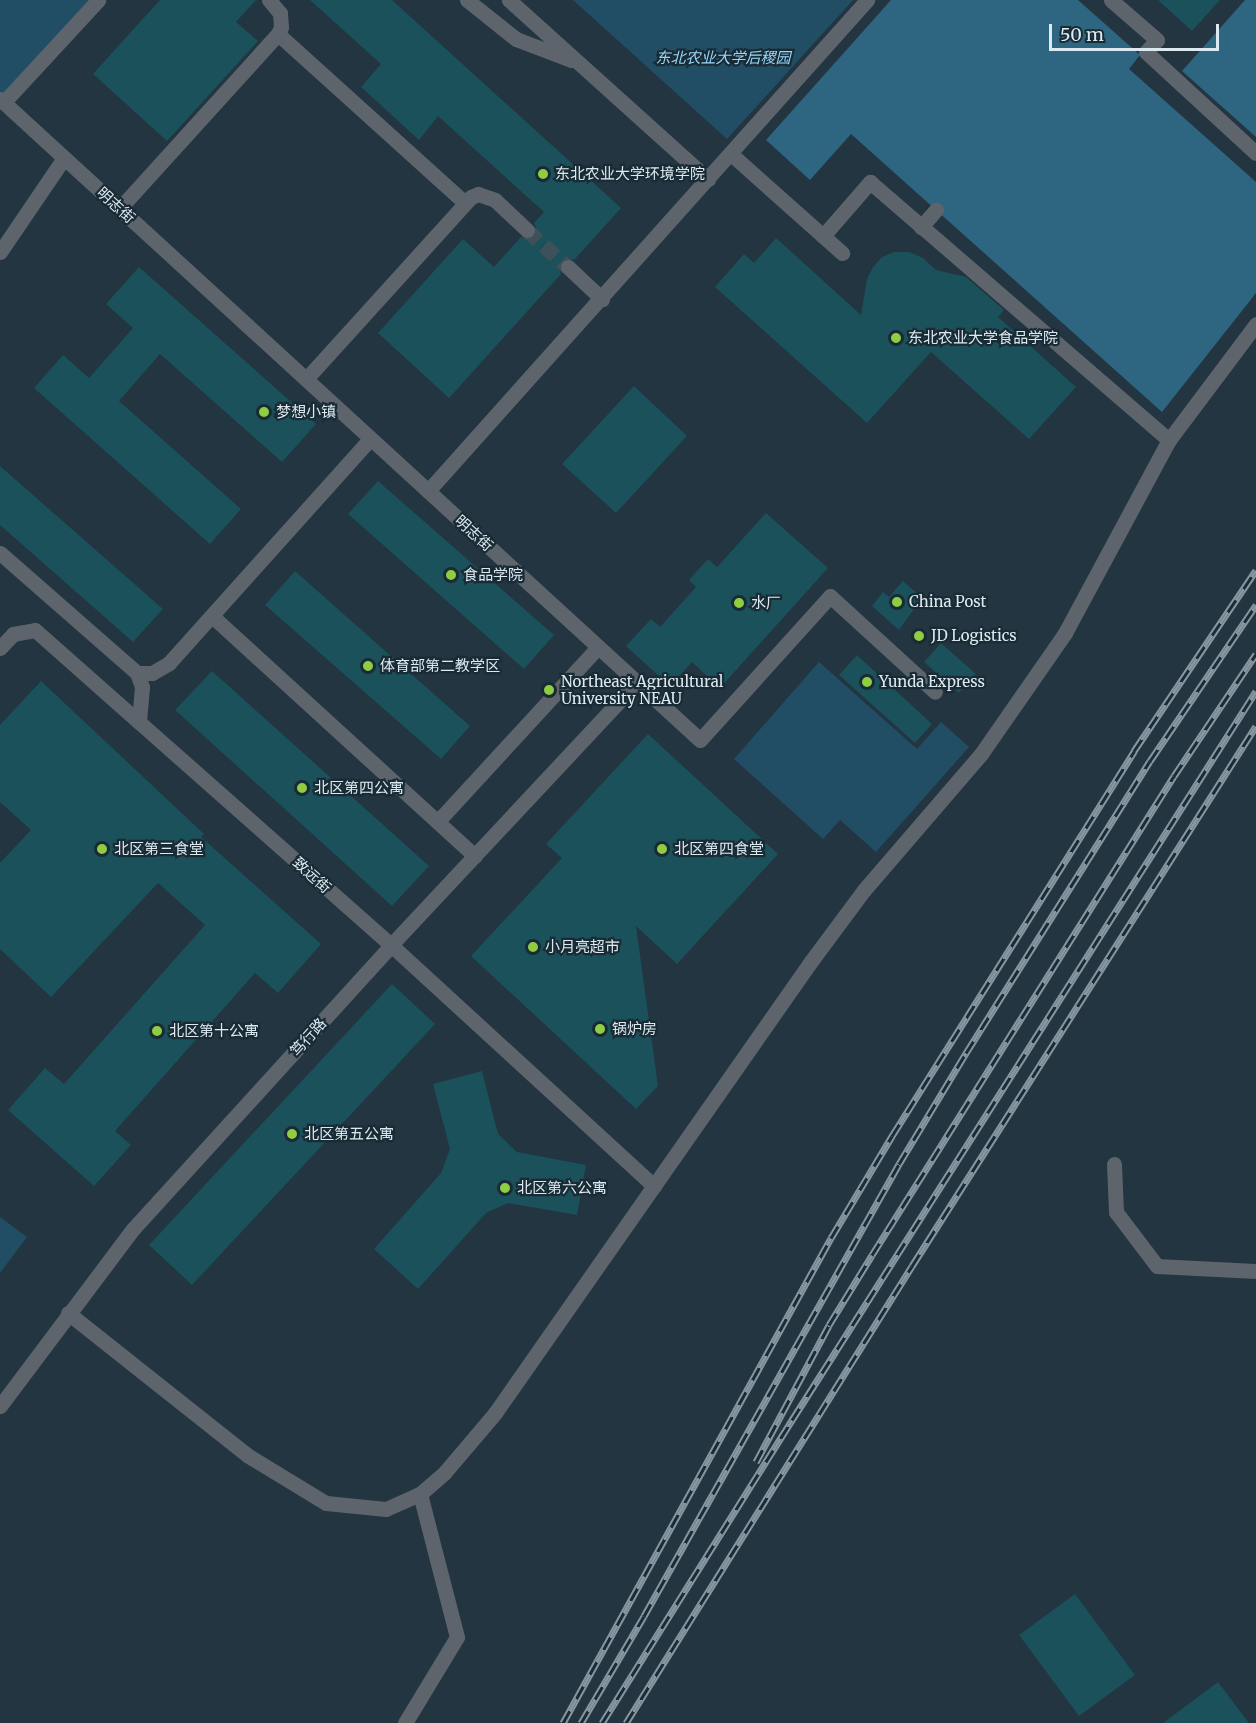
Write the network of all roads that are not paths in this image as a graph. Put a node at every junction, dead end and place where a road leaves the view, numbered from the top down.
1 (98, 0) edge
2 (269, 0) edge
3 (467, 0) edge
4 (509, 0) edge
5 (867, 0) edge
6 (1112, 0) edge
7 (278, 34) junction
8 (577, 61) junction
9 (2, 100) edge
10 (1256, 153) edge
11 (731, 154) junction
12 (64, 158) junction
13 (708, 179) junction
14 (464, 202) junction
15 (120, 208) junction
16 (936, 210) dead end
17 (921, 227) junction
18 (527, 230) tunnel mouth
19 (823, 236) junction
20 (0, 252) edge
21 (842, 254) dead end
22 (568, 267) tunnel mouth
23 (602, 299) junction
24 (1256, 324) edge
25 (306, 379) junction
26 (370, 439) junction
27 (1169, 440) junction
28 (428, 492) junction
29 (0, 553) edge
30 (212, 616) junction
31 (598, 647) junction
32 (0, 648) edge
33 (137, 673) junction
34 (636, 683) junction
35 (935, 692) dead end
36 (139, 722) junction
37 (439, 820) junction
38 (475, 856) junction
39 (391, 945) junction
40 (1114, 1164) dead end
41 (654, 1186) junction
42 (1256, 1271) edge
43 (68, 1313) junction
44 (0, 1406) edge
45 (420, 1494) junction
46 (405, 1723) edge

1 - 9 street
2 - 7 street
3 - 8 street
4 - 8 street
5 - 11 street
6 - 10 street
7 - 14 street
7 - 15 street
8 - 13 street
9 - 12 street, 明志街
11 - 13 street
11 - 19 street
12 - 15 street, 明志街
12 - 20 street
13 - 23 street
14 - 18 street
14 - 25 street
15 - 25 street, 明志街
16 - 17 street
17 - 19 street
17 - 27 street
19 - 21 street
22 - 23 street
23 - 28 street
24 - 27 street
25 - 26 street, 明志街
26 - 28 street, 明志街
26 - 30 street
27 - 41 street
28 - 31 street, 明志街
29 - 33 street
30 - 33 street
30 - 37 street
31 - 34 street, 明志街
31 - 37 street
32 - 36 street, 致远街
33 - 36 street
34 - 35 street, 明志街
34 - 38 street, 笃行路
36 - 39 street, 致远街
37 - 38 street
38 - 39 street, 笃行路
39 - 41 street, 致远街
39 - 43 street, 笃行路
40 - 42 street
41 - 45 street
43 - 44 street, 笃行路
43 - 45 street
45 - 46 street

